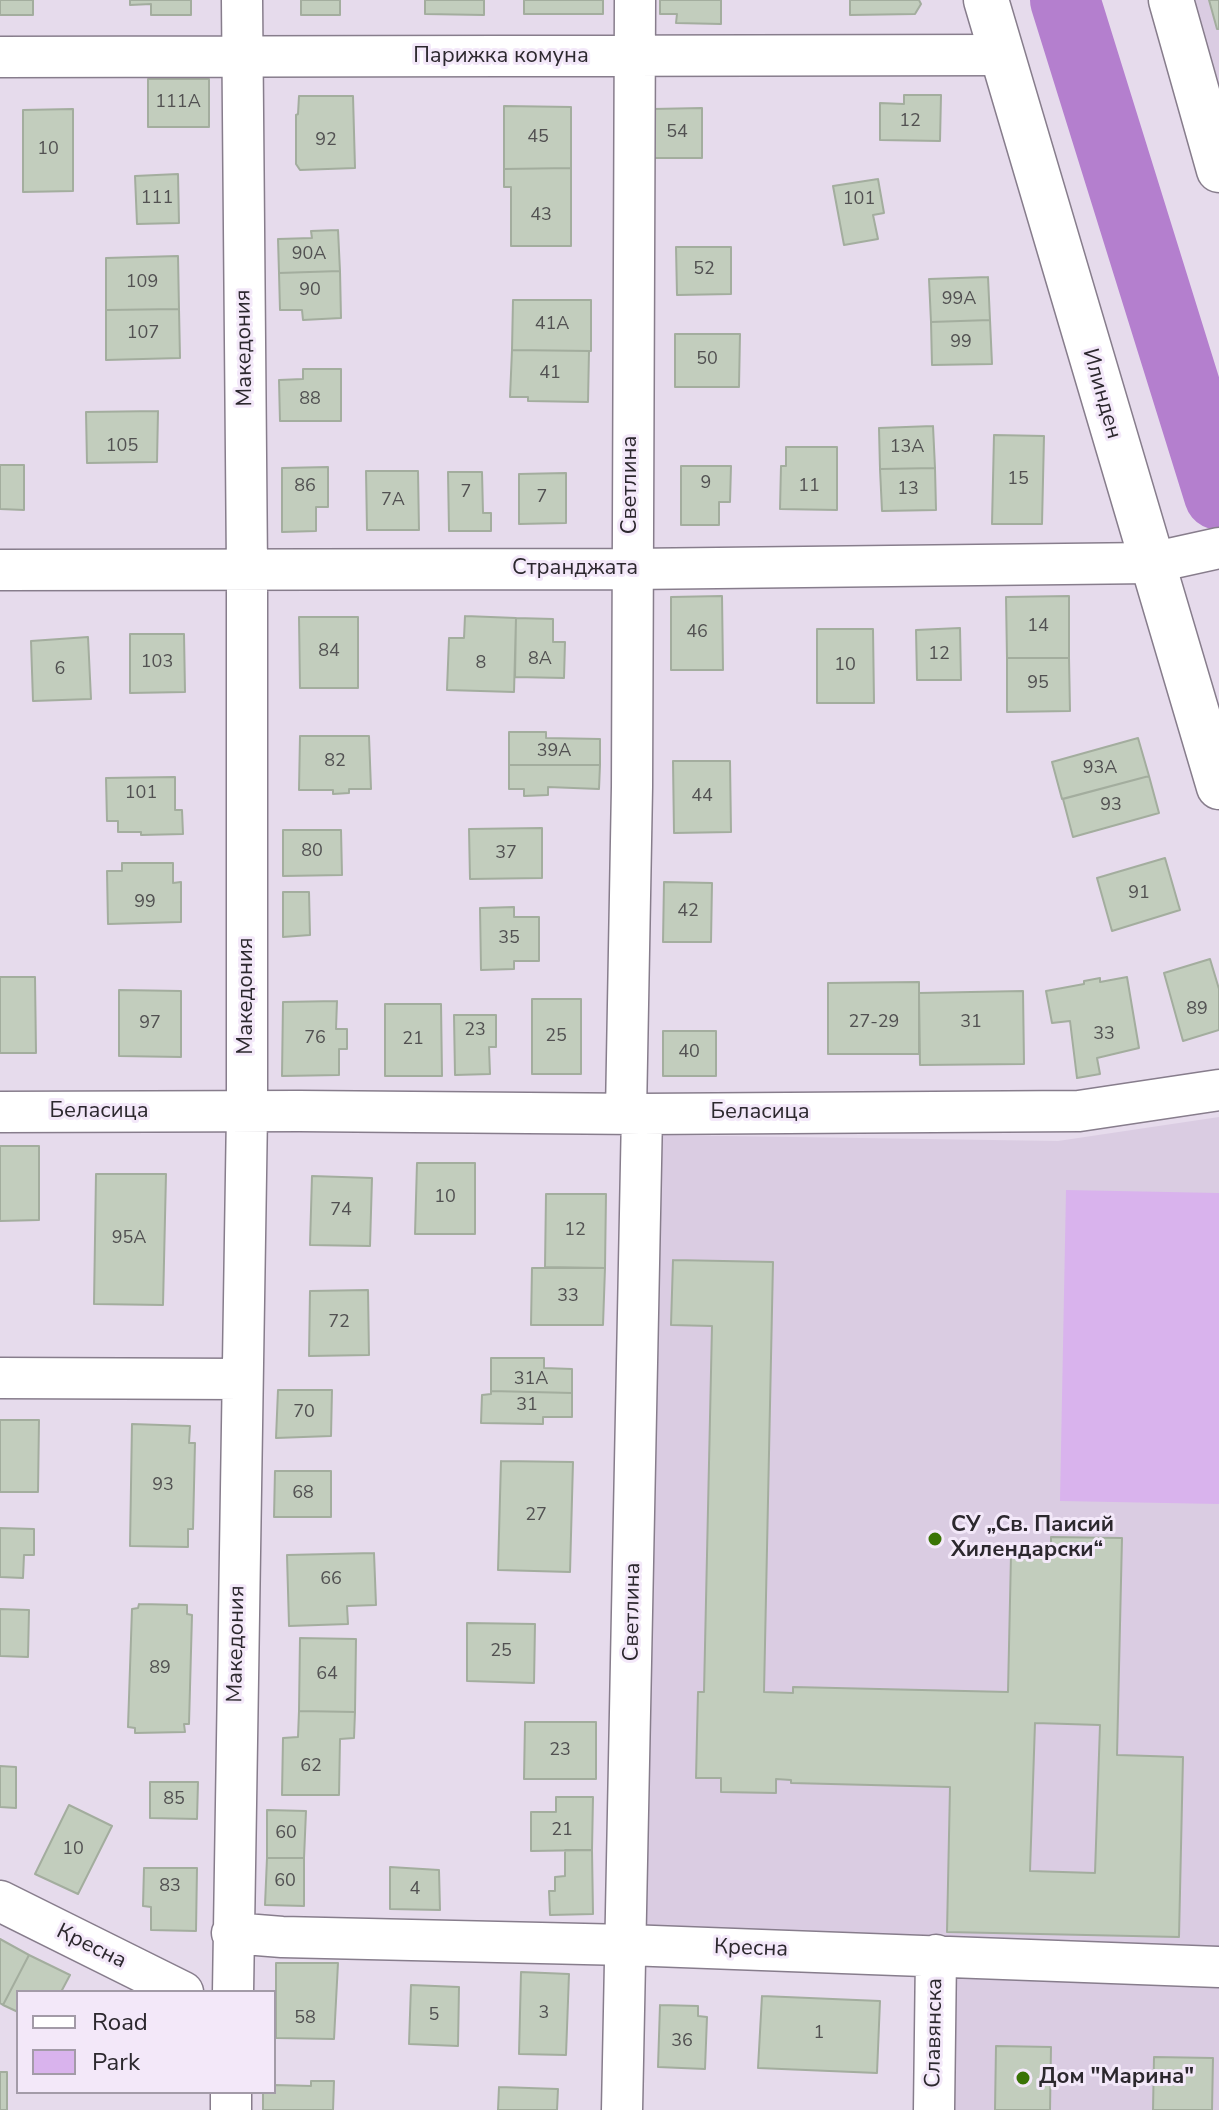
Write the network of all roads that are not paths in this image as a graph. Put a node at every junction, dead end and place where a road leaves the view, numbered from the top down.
1 (242, 0) edge
2 (635, 0) edge
3 (986, 0) edge
4 (1171, 0) edge
5 (1003, 55) junction
6 (242, 56) junction
7 (0, 57) edge
8 (634, 57) junction
9 (1219, 170) edge
10 (1214, 549) edge
11 (1151, 563) junction
12 (247, 569) junction
13 (631, 569) junction
14 (0, 570) edge
15 (1219, 787) edge
16 (1219, 1090) edge
17 (0, 1112) edge
18 (247, 1112) junction
19 (634, 1114) junction
20 (0, 1378) edge
21 (242, 1379) junction
22 (0, 1901) edge
23 (232, 1933) junction
24 (627, 1945) junction
25 (936, 1955) junction
26 (1219, 1967) edge
27 (179, 1990) edge
28 (233, 1990) edge
29 (622, 2110) edge
30 (934, 2110) edge

1 - 6 street, Македония
2 - 8 street, Светлина
3 - 5 main road, Илинден
4 - 9 main road
5 - 8 street, Парижка комуна
5 - 11 main road, Илинден
6 - 7 street, Парижка комуна
6 - 8 street, Парижка комуна
6 - 12 street, Македония
8 - 13 street, Светлина
10 - 11 street, Странджата
11 - 13 street, Странджата
11 - 15 main road, Илинден
12 - 13 street, Странджата
12 - 14 street, Странджата
12 - 18 street, Македония
13 - 19 street, Светлина
16 - 19 street, Беласица
17 - 18 street, Беласица
18 - 19 street, Беласица
18 - 21 street, Македония
19 - 24 street, Светлина
20 - 21 street
21 - 23 street, Македония
22 - 27 street, Кресна
23 - 24 street, Кресна
23 - 28 street, Македония
24 - 25 street, Кресна
24 - 29 street, Светлина
25 - 26 street, Кресна
25 - 30 street, Славянска

